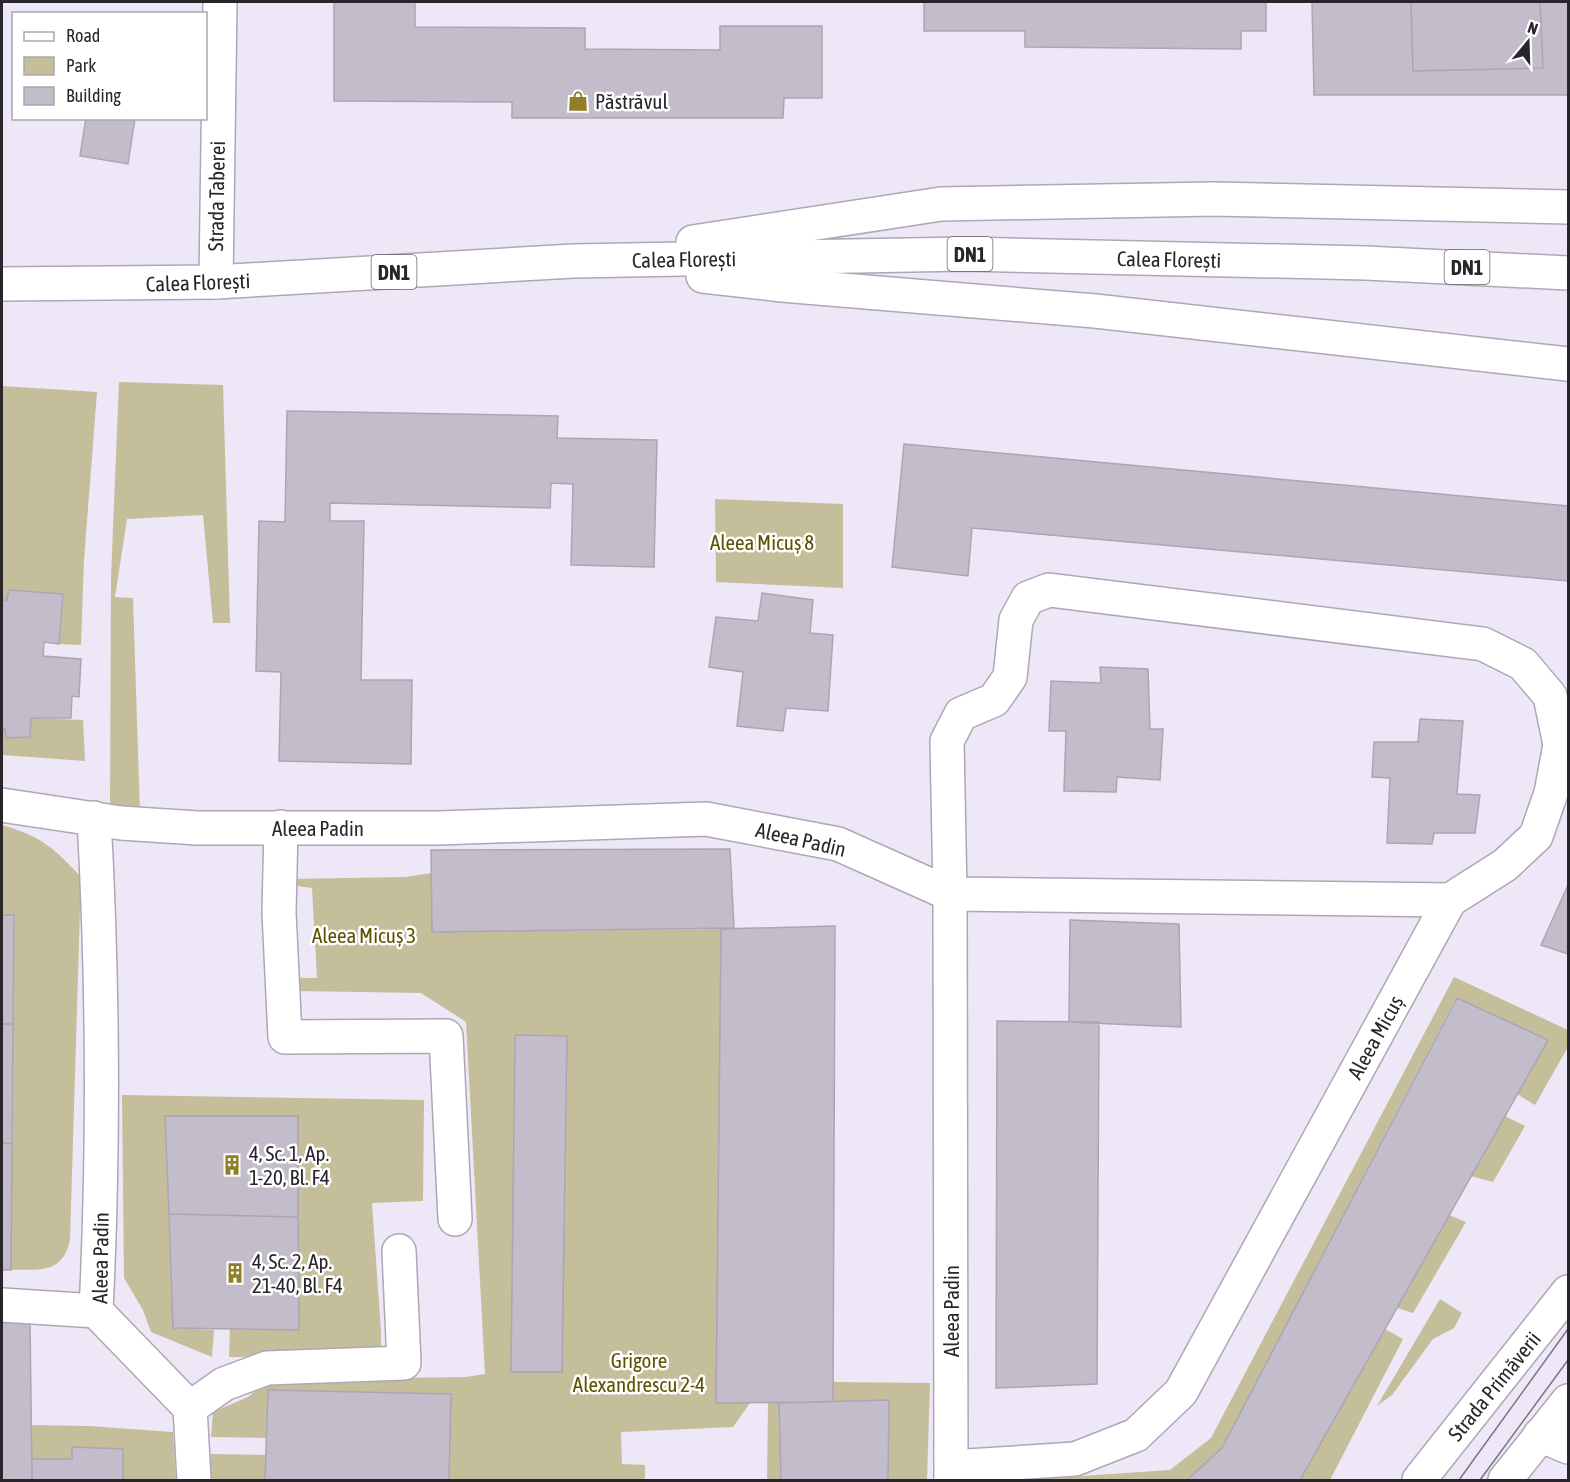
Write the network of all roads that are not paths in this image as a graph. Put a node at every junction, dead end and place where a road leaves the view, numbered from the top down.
1 (220, 2) edge
2 (1569, 207) edge
3 (573, 261) junction
4 (1569, 273) edge
5 (216, 282) junction
6 (2, 284) edge
7 (1569, 364) edge
8 (2, 805) edge
9 (94, 818) junction
10 (281, 827) junction
11 (950, 894) junction
12 (1450, 900) junction
13 (455, 1219) dead end
14 (399, 1251) dead end
15 (1569, 1292) edge
16 (2, 1305) edge
17 (96, 1311) junction
18 (1569, 1401) edge
19 (190, 1408) junction
20 (1554, 1441) edge
21 (951, 1474) edge
22 (194, 1480) edge
23 (1419, 1480) edge
24 (1505, 1480) edge

1 - 5 main road, Strada Taberei
2 - 3 main road
3 - 4 main road, Calea Florești / DN1
3 - 5 main road, Calea Florești / DN1
3 - 7 main road
5 - 6 main road, Calea Florești / DN1
8 - 9 main road, Aleea Padin
9 - 10 main road, Aleea Padin
9 - 17 main road, Aleea Padin
10 - 11 main road, Aleea Padin
10 - 13 main road
11 - 12 main road
11 - 12 main road
11 - 21 main road, Aleea Padin
12 - 21 main road, Aleea Micuș
14 - 19 main road
15 - 23 main road, Strada Primăverii
16 - 17 main road
17 - 19 main road, Aleea Padin
18 - 20 main road
19 - 22 main road
20 - 24 main road

